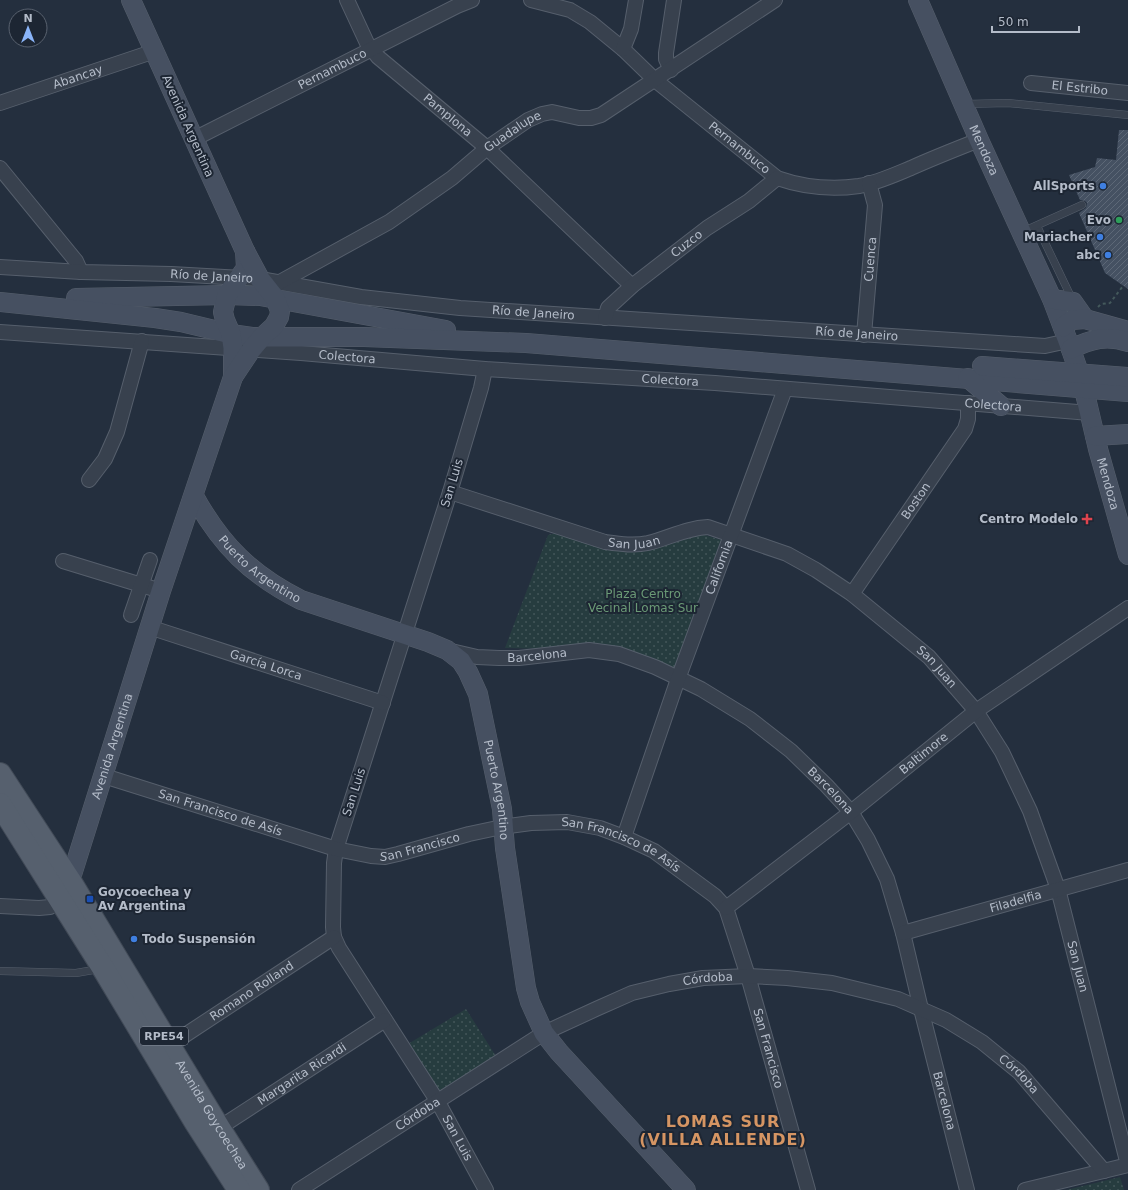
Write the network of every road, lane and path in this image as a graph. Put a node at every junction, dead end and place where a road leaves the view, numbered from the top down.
1 (131, 0) edge
2 (347, 0) edge
3 (469, 0) edge
4 (531, 0) edge
5 (636, 0) edge
6 (674, 0) edge
7 (775, 0) edge
8 (918, 0) edge
9 (623, 49) junction
10 (372, 50) junction
11 (155, 51) junction
12 (671, 70) junction
13 (655, 80) junction
14 (1031, 83) dead end
15 (1128, 93) edge
16 (0, 103) edge
17 (964, 104) junction
18 (1128, 115) edge
19 (194, 139) junction
20 (979, 140) junction
21 (487, 148) junction
22 (0, 168) edge
23 (777, 178) junction
24 (869, 183) junction
25 (1082, 205) dead end
26 (1029, 229) junction
27 (245, 252) junction
28 (0, 267) edge
29 (81, 272) junction
30 (240, 278) junction
31 (260, 279) junction
32 (632, 286) junction
33 (1122, 286) dead end
34 (277, 290) junction
35 (227, 295) junction
36 (0, 297) edge
37 (1052, 299) junction
38 (0, 302) edge
39 (1073, 302) junction
40 (1090, 315) junction
41 (605, 318) junction
42 (1128, 331) edge
43 (0, 332) edge
44 (864, 335) junction
45 (1068, 339) junction
46 (142, 342) junction
47 (244, 342) junction
48 (1128, 342) edge
49 (485, 369) junction
50 (1128, 377) edge
51 (968, 378) junction
52 (1082, 381) junction
53 (785, 389) junction
54 (1128, 392) edge
55 (968, 403) junction
56 (1001, 406) junction
57 (1090, 413) junction
58 (1128, 434) edge
59 (1095, 436) junction
60 (89, 480) dead end
61 (450, 492) junction
62 (194, 496) junction
63 (732, 535) junction
64 (1128, 554) edge
65 (150, 560) dead end
66 (63, 561) dead end
67 (141, 585) junction
68 (161, 591) junction
69 (852, 594) junction
70 (1128, 608) edge
71 (131, 615) dead end
72 (149, 628) junction
73 (404, 633) junction
74 (447, 650) junction
75 (678, 679) junction
76 (383, 703) junction
77 (976, 711) junction
78 (0, 774) edge
79 (104, 776) junction
80 (0, 804) edge
81 (851, 812) junction
82 (502, 827) junction
83 (624, 837) junction
84 (336, 849) junction
85 (1128, 870) edge
86 (1058, 889) junction
87 (65, 890) junction
88 (0, 906) edge
89 (726, 908) junction
90 (903, 932) junction
91 (334, 937) junction
92 (103, 968) junction
93 (0, 971) edge
94 (748, 976) junction
95 (920, 1009) junction
96 (385, 1020) junction
97 (544, 1033) junction
98 (170, 1045) junction
99 (438, 1102) junction
100 (219, 1128) junction
101 (1128, 1165) edge
102 (1104, 1171) junction
103 (239, 1190) edge
104 (258, 1190) edge
105 (299, 1190) edge
106 (486, 1190) edge
107 (686, 1190) edge
108 (808, 1190) edge
109 (967, 1190) edge
110 (1025, 1190) edge

1 - 11 main road, Avenida Argentina
2 - 10 street, Pamplona
3 - 10 street, Pernambuco
4 - 9 street, Pernambuco
5 - 9 street
6 - 12 street
7 - 12 street, Guadalupe
8 - 17 main road, Mendoza
9 - 13 street, Pernambuco
10 - 19 street, Pernambuco
10 - 21 street, Pamplona
11 - 16 street, Abancay
11 - 19 main road, Avenida Argentina
12 - 13 street, Guadalupe
13 - 21 street, Guadalupe
13 - 23 street, Pernambuco
14 - 15 street, El Estribo
17 - 18 lane
17 - 20 main road, Mendoza
19 - 27 main road, Avenida Argentina
20 - 24 street, Pernambuco
20 - 26 main road, Mendoza
21 - 32 street, Pamplona
21 - 34 street, Guadalupe
22 - 29 street
23 - 24 street, Pernambuco
23 - 32 street, Cuzco
24 - 44 street, Cuenca
25 - 26 lane
26 - 37 main road, Mendoza
26 - 39 lane
27 - 30 main road, Avenida Argentina
27 - 31 main road, Avenida Argentina
28 - 29 street, Río de Janeiro
29 - 30 street, Río de Janeiro
30 - 31 street, Río de Janeiro
30 - 35 main road, Avenida Argentina
31 - 34 main road, Avenida Argentina
32 - 41 street, Cuzco
33 - 40 path
34 - 35 main road
34 - 41 street, Río de Janeiro
34 - 47 main road, Avenida Argentina
34 - 52 main road
35 - 36 main road
35 - 47 main road
37 - 39 main road
37 - 45 main road, Mendoza
38 - 47 main road
39 - 40 main road
40 - 42 main road
40 - 45 main road
41 - 44 street, Río de Janeiro
43 - 46 street
44 - 45 street, Río de Janeiro
45 - 48 main road
45 - 52 main road, Mendoza
46 - 47 street
46 - 60 street
47 - 49 street, Colectora
47 - 51 main road
47 - 62 main road, Avenida Argentina
49 - 53 street, Colectora
49 - 61 street, San Luis
50 - 52 main road
51 - 52 main road
51 - 56 main road
52 - 54 main road
52 - 57 main road, Mendoza
53 - 55 street, Colectora
53 - 63 street, California
55 - 56 street, Colectora
55 - 69 street, Boston
56 - 57 street, Colectora
57 - 59 main road, Mendoza
58 - 59 main road
59 - 64 main road, Mendoza
61 - 63 street, San Juan
61 - 73 street, San Luis
62 - 68 main road, Avenida Argentina
62 - 73 main road, Puerto Argentino
63 - 69 street, San Juan
63 - 75 street, California
65 - 67 street
66 - 67 street
67 - 68 street
67 - 71 street
68 - 72 main road, Avenida Argentina
69 - 77 street, San Juan
70 - 77 street, Baltimore
72 - 76 street, García Lorca
72 - 79 main road, Avenida Argentina
73 - 74 main road, Puerto Argentino
73 - 76 street, San Luis
74 - 75 street, Barcelona
74 - 82 main road, Puerto Argentino
75 - 81 street, Barcelona
75 - 83 street, California
76 - 84 street, San Luis
77 - 81 street, Baltimore
77 - 86 street, San Juan
78 - 87 main road, Avenida Goycoechea / RPE54
79 - 84 street, San Francisco de Asís
79 - 87 main road, Avenida Argentina
80 - 87 main road, Avenida Goycoechea / RPE54
81 - 89 street, Baltimore
81 - 90 street, Barcelona
82 - 83 street, San Francisco de Asís
82 - 84 street, San Francisco
82 - 97 main road, Puerto Argentino
83 - 89 street, San Francisco de Asís
84 - 91 street, San Luis
85 - 86 street, Filadelfia
86 - 90 street, Filadelfia
86 - 101 street, San Juan
87 - 88 street
87 - 92 main road, Avenida Goycoechea / RPE54
87 - 98 main road, Avenida Goycoechea / RPE54
89 - 94 street, San Francisco
90 - 95 street, Barcelona
91 - 96 street, San Luis
91 - 98 street, Romano Rolland
92 - 93 lane
92 - 103 main road, Avenida Goycoechea / RPE54
94 - 95 street, Córdoba
94 - 97 street, Córdoba
94 - 108 street, San Francisco
95 - 102 street, Córdoba
95 - 109 street, Barcelona
96 - 99 street, San Luis
96 - 100 street, Margarita Ricardi
97 - 99 street, Córdoba
97 - 107 main road, Puerto Argentino
98 - 100 main road, Avenida Goycoechea / RPE54
99 - 105 street, Córdoba
99 - 106 street, San Luis
100 - 104 main road, Avenida Goycoechea / RPE54
101 - 102 street
102 - 110 street

